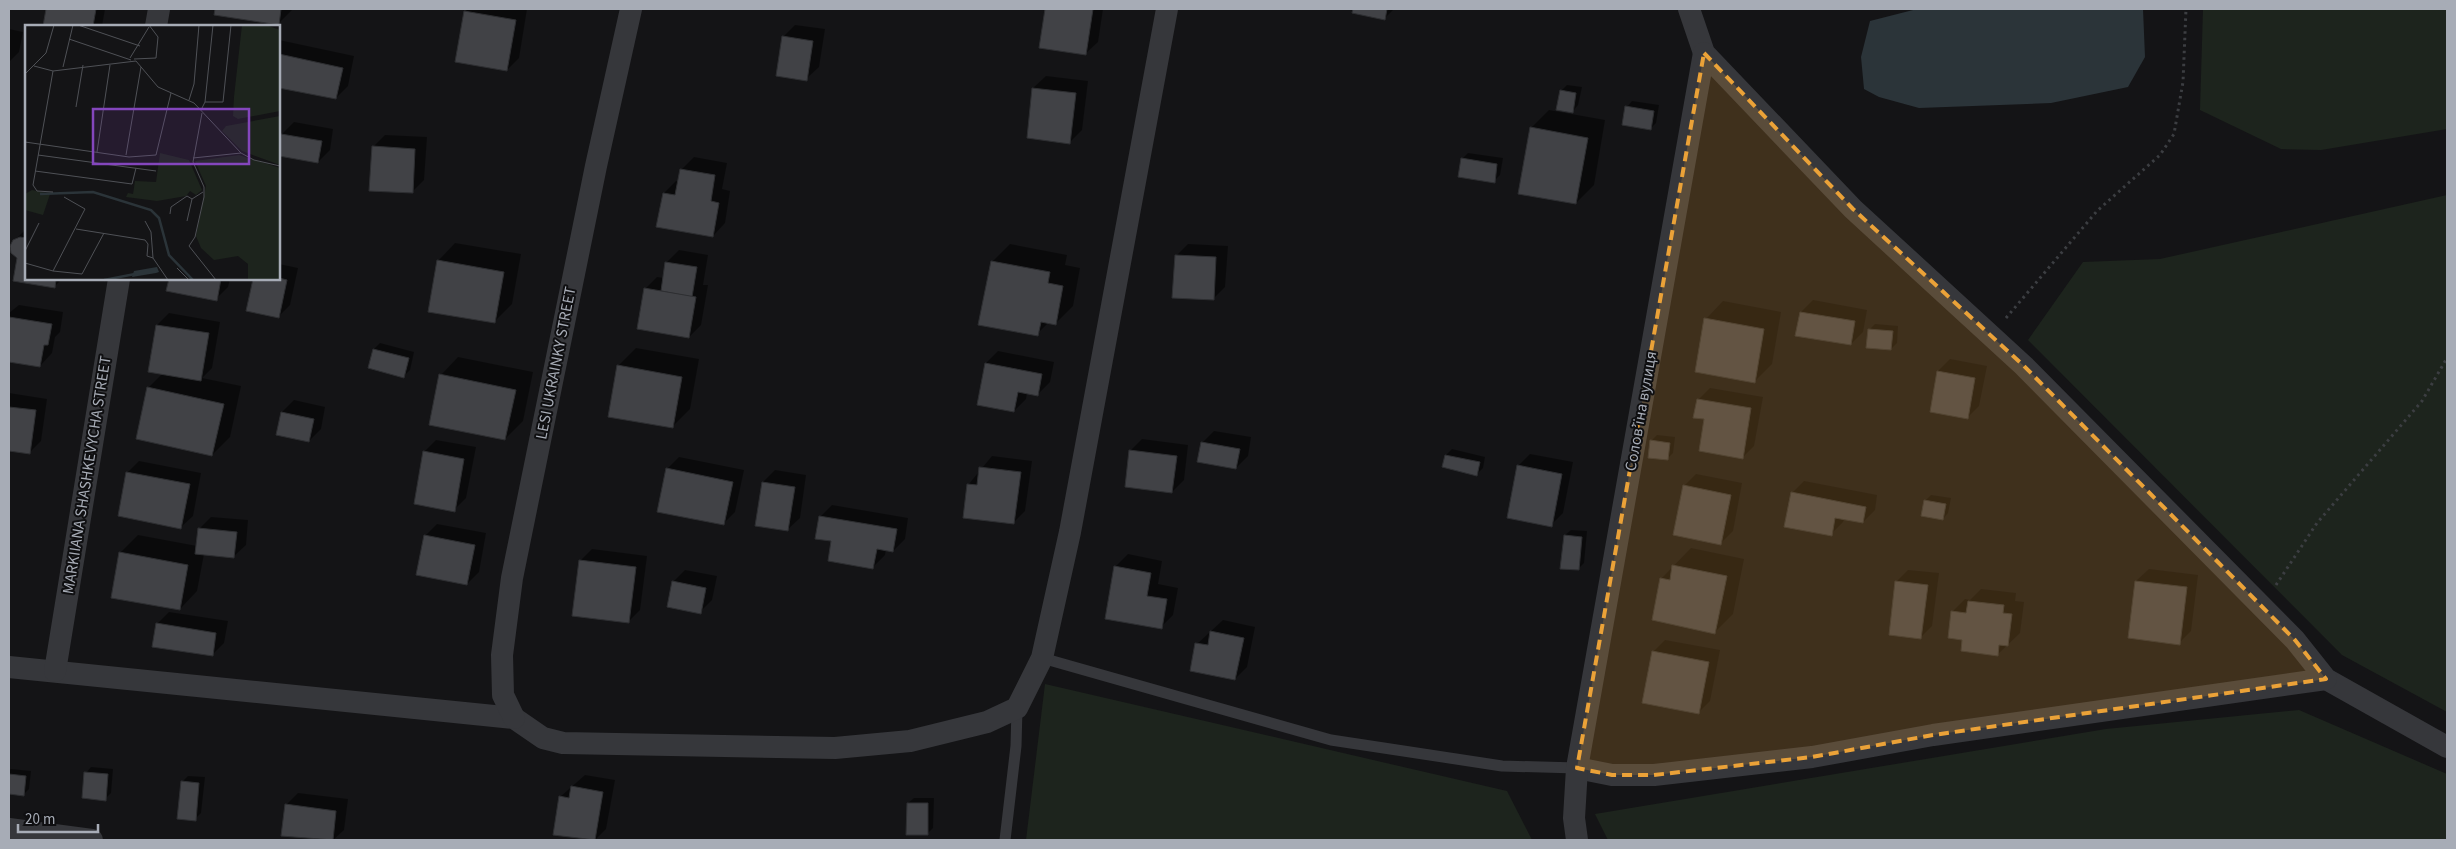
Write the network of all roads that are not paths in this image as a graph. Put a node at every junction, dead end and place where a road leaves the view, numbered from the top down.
1 (159, 9) edge
2 (631, 9) edge
3 (1167, 9) edge
4 (1689, 9) edge
5 (156, 25) edge
6 (1704, 53) junction
7 (118, 280) edge
8 (1042, 658) junction
9 (9, 667) edge
10 (55, 671) junction
11 (2326, 678) junction
12 (1017, 708) junction
13 (514, 718) junction
14 (2447, 747) edge
15 (1577, 768) junction
16 (9, 829) edge
17 (92, 840) edge
18 (1005, 840) edge
19 (1578, 840) edge

1 - 5 street
2 - 13 street, LESI UKRAINKY STREET
3 - 8 street
4 - 6 street
6 - 11 street
6 - 15 street, Соловʼїна вулиця
7 - 10 street, MARKIIANA SHASHKEVYCHA STREET
8 - 12 street
8 - 15 lane
9 - 10 street
10 - 13 street
11 - 14 street
11 - 15 street
12 - 13 street
12 - 18 lane
15 - 19 street, Соловʼїна вулиця
16 - 17 street

